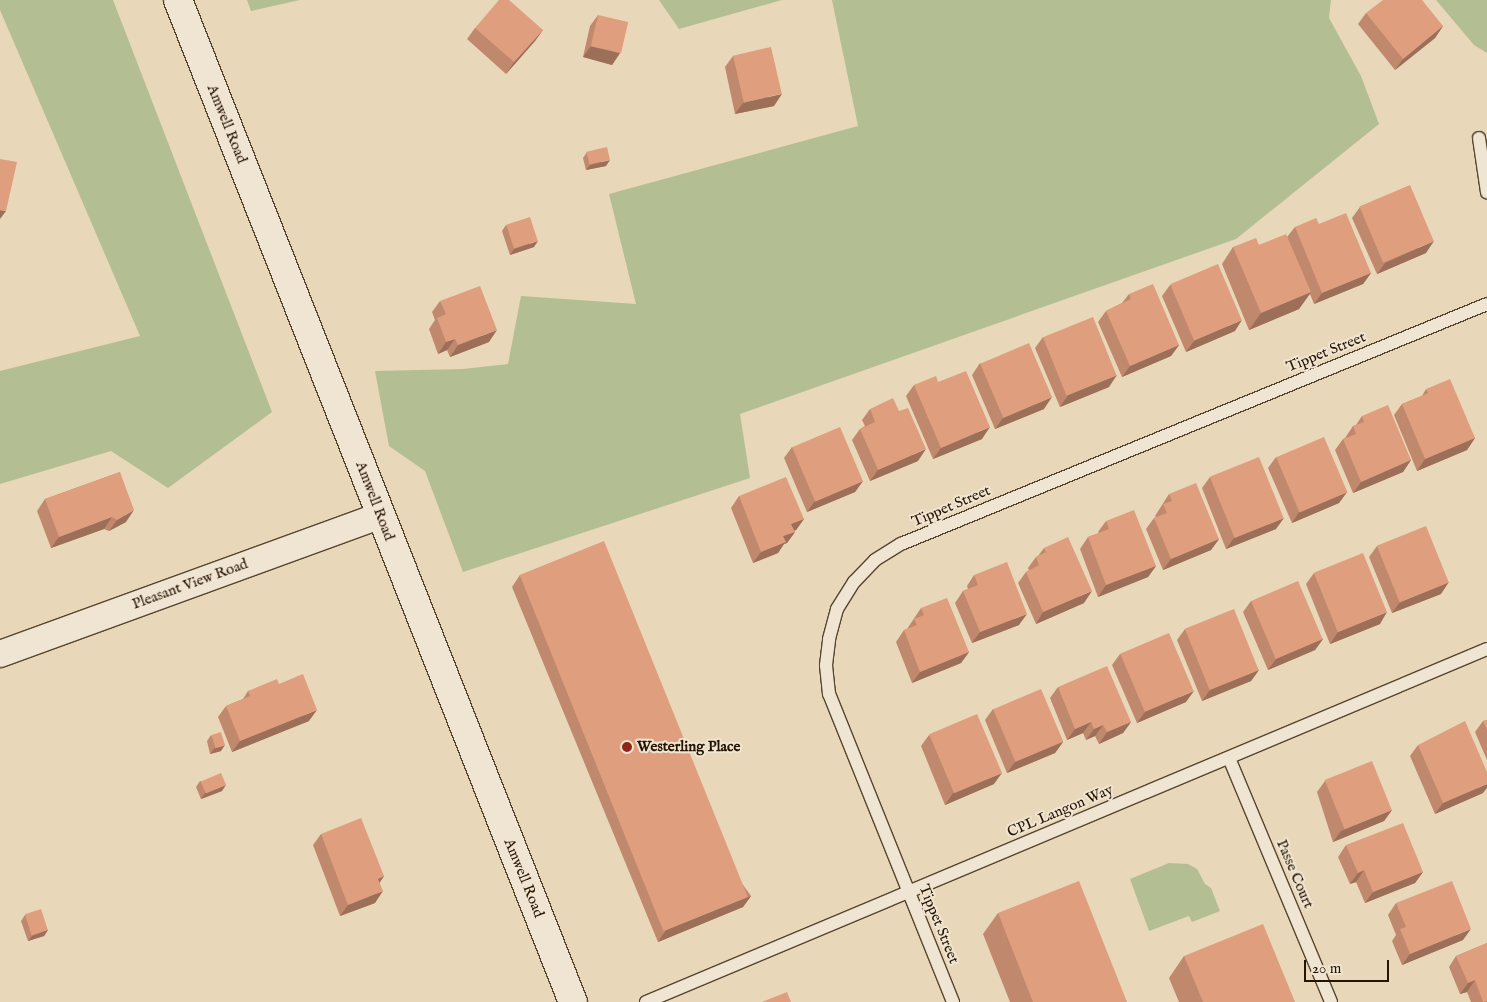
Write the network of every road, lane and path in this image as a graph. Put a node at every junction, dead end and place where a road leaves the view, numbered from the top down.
1 (178, 0) edge
2 (1478, 138) dead end
3 (1487, 192) edge
4 (1487, 304) edge
5 (380, 516) junction
6 (1487, 649) edge
7 (0, 654) edge
8 (1229, 758) junction
9 (908, 891) junction
10 (573, 1002) edge
11 (646, 1002) edge
12 (953, 1002) edge
13 (1331, 1002) edge

1 - 5 main road, Amwell Road
2 - 3 lane
4 - 9 lane, Tippet Street
5 - 7 street, Pleasant View Road
5 - 10 main road, Amwell Road
6 - 8 lane, CPL Langon Way
8 - 9 lane, CPL Langon Way
8 - 13 lane, Passe Court
9 - 11 lane, CPL Langon Way
9 - 12 lane, Tippet Street

